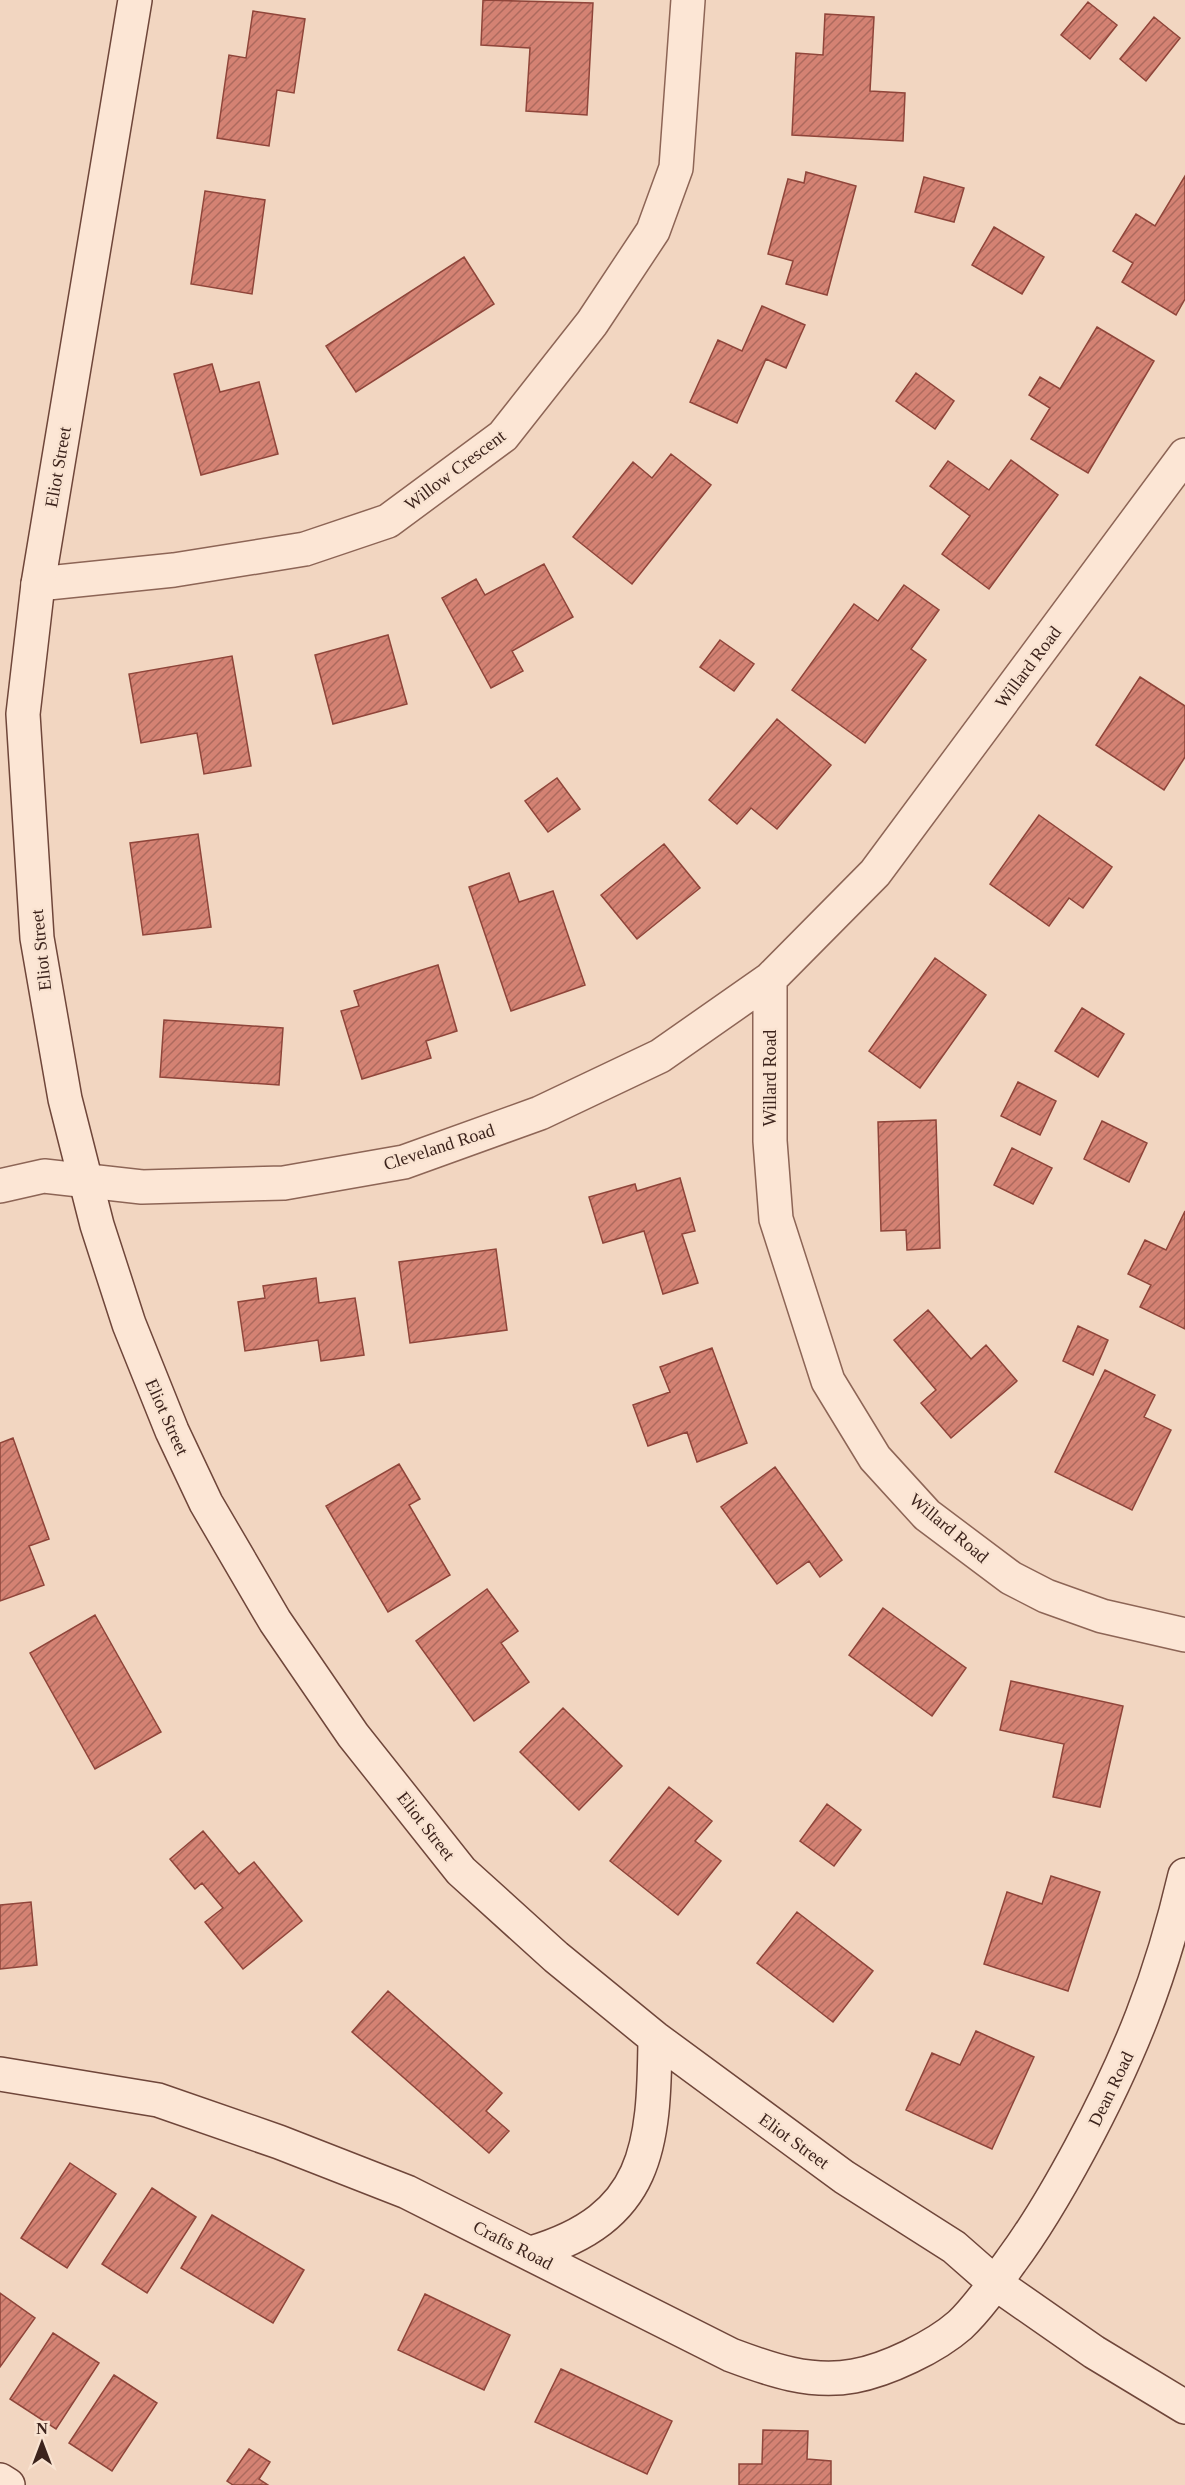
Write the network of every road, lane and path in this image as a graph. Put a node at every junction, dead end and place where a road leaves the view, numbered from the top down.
1 (135, 0) edge
2 (688, 0) edge
3 (1185, 455) edge
4 (38, 584) junction
5 (770, 979) junction
6 (84, 1180) junction
7 (0, 1186) edge
8 (1185, 1635) edge
9 (1185, 1875) edge
10 (655, 2038) junction
11 (0, 2074) edge
12 (531, 2253) junction
13 (995, 2283) junction
14 (1185, 2407) edge
15 (0, 2480) edge
16 (8, 2485) edge

1 - 4 street, Eliot Street
2 - 4 street, Willow Crescent
3 - 5 street, Willard Road
4 - 6 street, Eliot Street
5 - 6 street, Cleveland Road
5 - 8 street, Willard Road
6 - 7 street, Cleveland Road
6 - 10 street, Eliot Street
9 - 13 street, Dean Road
10 - 12 street
10 - 13 street, Eliot Street
11 - 12 street, Crafts Road
12 - 13 street, Crafts Road
13 - 14 street, Eliot Street
15 - 16 street

